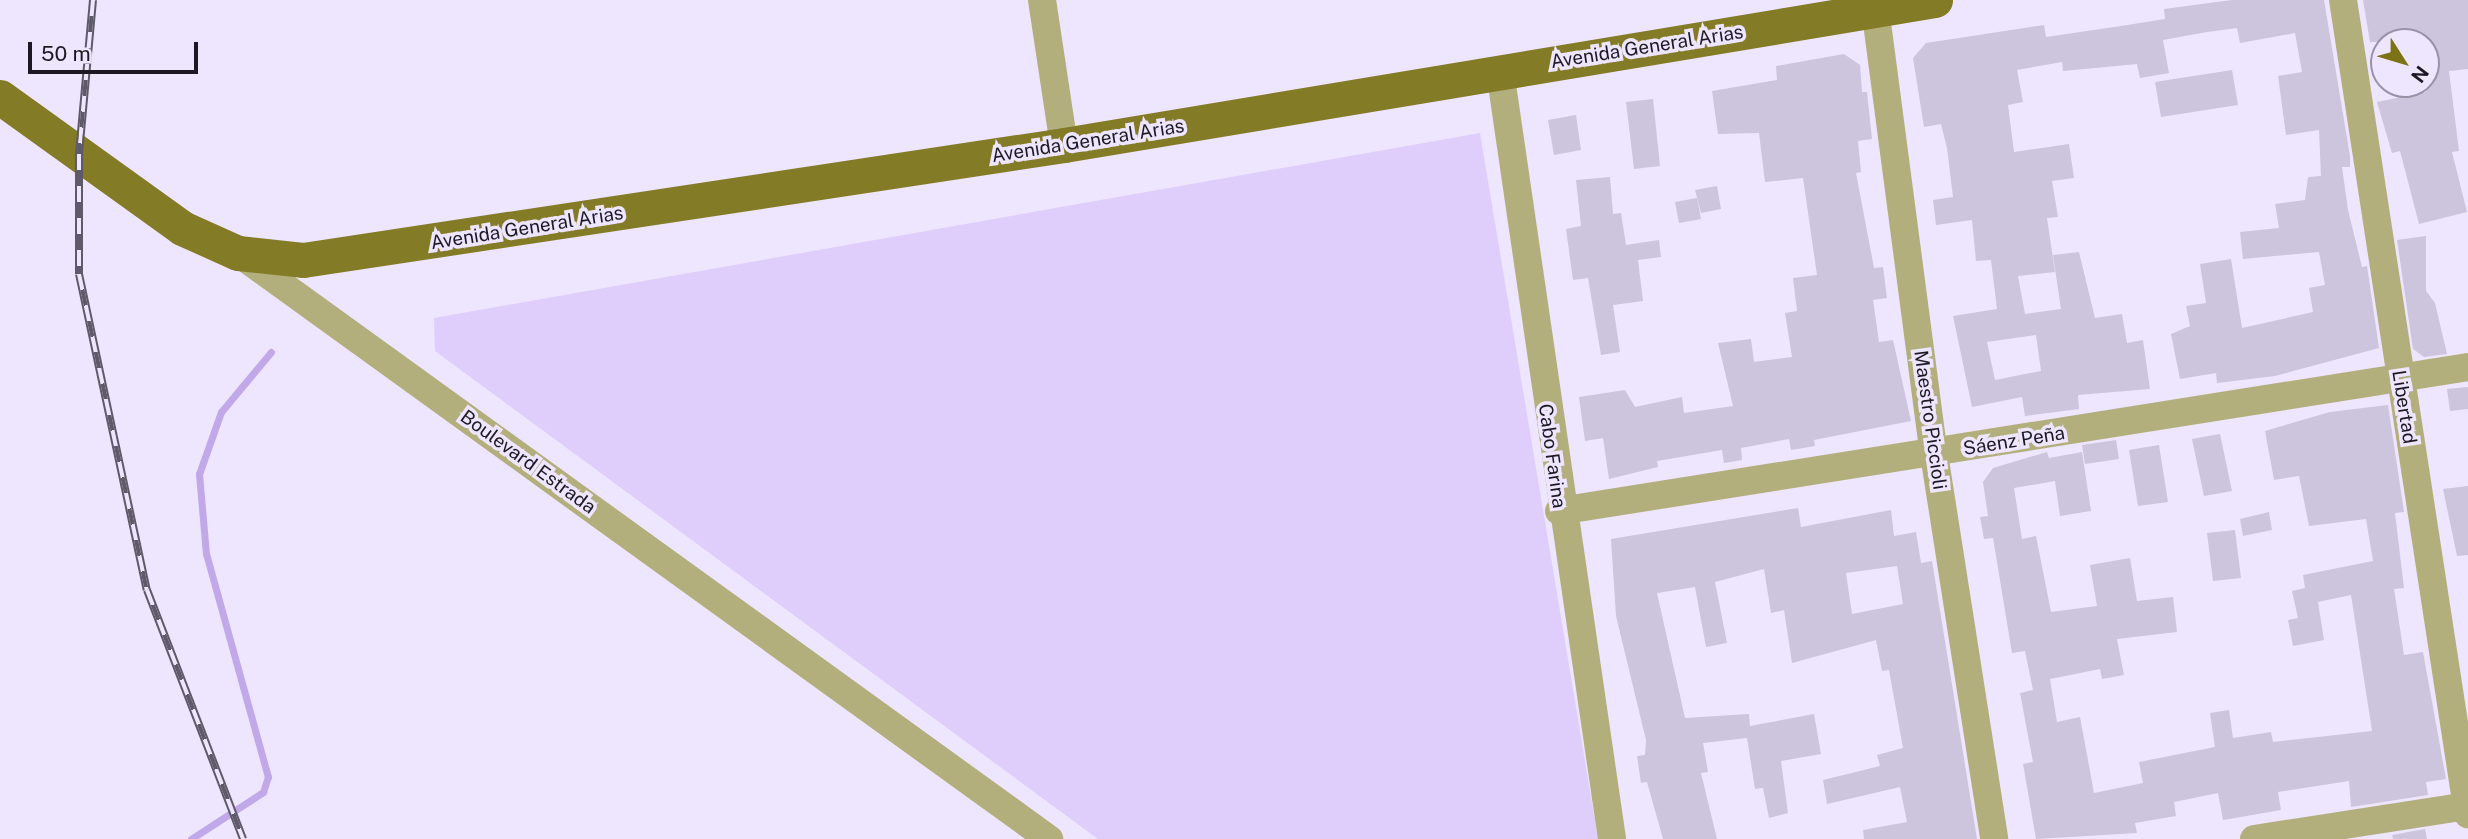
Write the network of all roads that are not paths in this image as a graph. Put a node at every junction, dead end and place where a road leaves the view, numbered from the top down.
1 (1042, 0) edge
2 (1936, 0) edge
3 (2343, 0) edge
4 (1875, 5) edge
5 (1500, 71) junction
6 (0, 97) edge
7 (1065, 145) junction
8 (238, 253) junction
9 (2468, 367) edge
10 (2399, 378) junction
11 (1934, 454) junction
12 (1559, 511) junction
13 (2468, 809) edge
14 (1049, 839) edge
15 (1612, 839) edge
16 (1994, 839) edge
17 (2254, 839) edge

1 - 7 street
2 - 4 main road, Avenida General Arias
3 - 10 street, Libertad
4 - 5 main road, Avenida General Arias
4 - 11 street, Maestro Piccioli
5 - 7 main road, Avenida General Arias
5 - 12 street, Cabo Farina
6 - 8 main road, Boulevard Estrada
7 - 8 main road, Avenida General Arias
8 - 14 street, Boulevard Estrada
9 - 10 street, Sáenz Peña
10 - 11 street, Sáenz Peña
10 - 13 street, Libertad
11 - 12 street, Sáenz Peña
11 - 16 street, Maestro Piccioli
12 - 15 street, Cabo Farina
13 - 17 street

